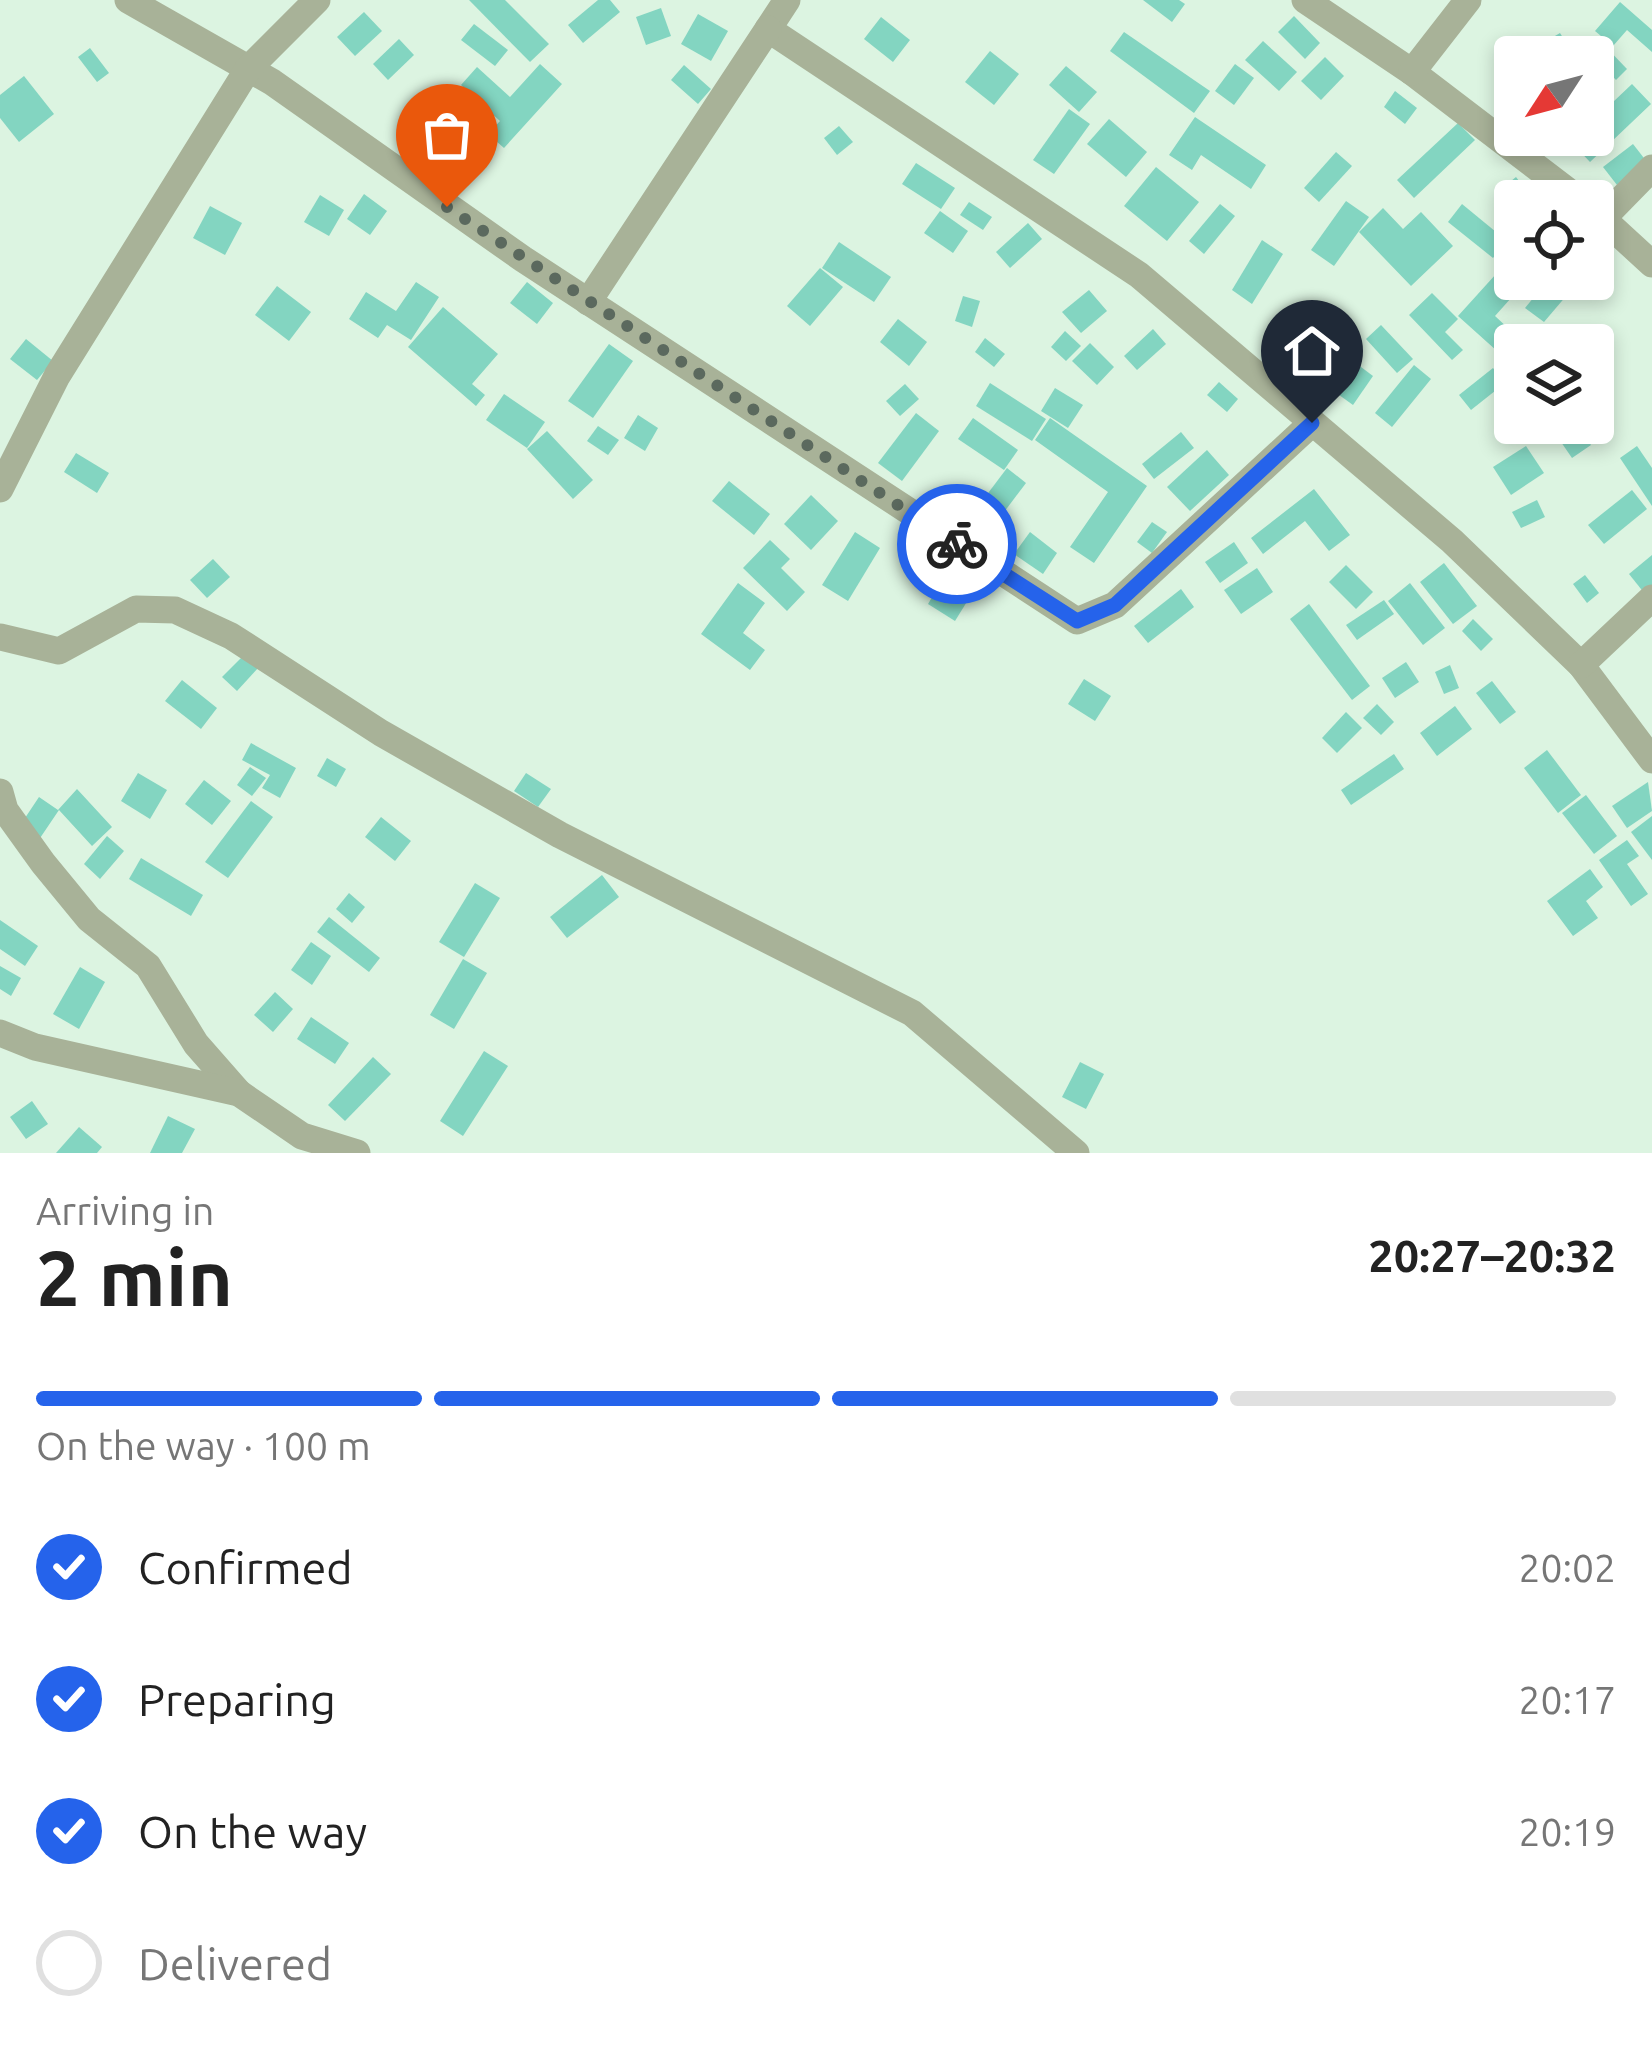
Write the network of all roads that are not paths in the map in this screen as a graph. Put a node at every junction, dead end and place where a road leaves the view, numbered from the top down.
1 (128, 0) edge
2 (317, 0) edge
3 (787, 0) edge
4 (1305, 0) edge
5 (1468, 0) edge
6 (768, 29) junction
7 (248, 69) junction
8 (1412, 72) junction
9 (1652, 168) edge
10 (1553, 180) edge
11 (1614, 195) edge
12 (1614, 230) edge
13 (1652, 264) edge
14 (588, 302) junction
15 (1312, 423) junction
16 (0, 489) edge
17 (1652, 598) edge
18 (0, 638) edge
19 (1581, 665) junction
20 (1652, 760) edge
21 (0, 792) edge
22 (0, 1033) edge
23 (238, 1094) junction
24 (357, 1153) edge
25 (1076, 1153) edge

1 - 7 street
2 - 7 street
3 - 6 street
4 - 8 street
5 - 8 street
6 - 14 street
6 - 15 street
7 - 14 street
7 - 16 street
8 - 10 street
9 - 11 street
12 - 13 street
14 - 15 street
15 - 19 street
17 - 19 street
18 - 25 street
19 - 20 street
21 - 23 street
22 - 23 street
23 - 24 street

